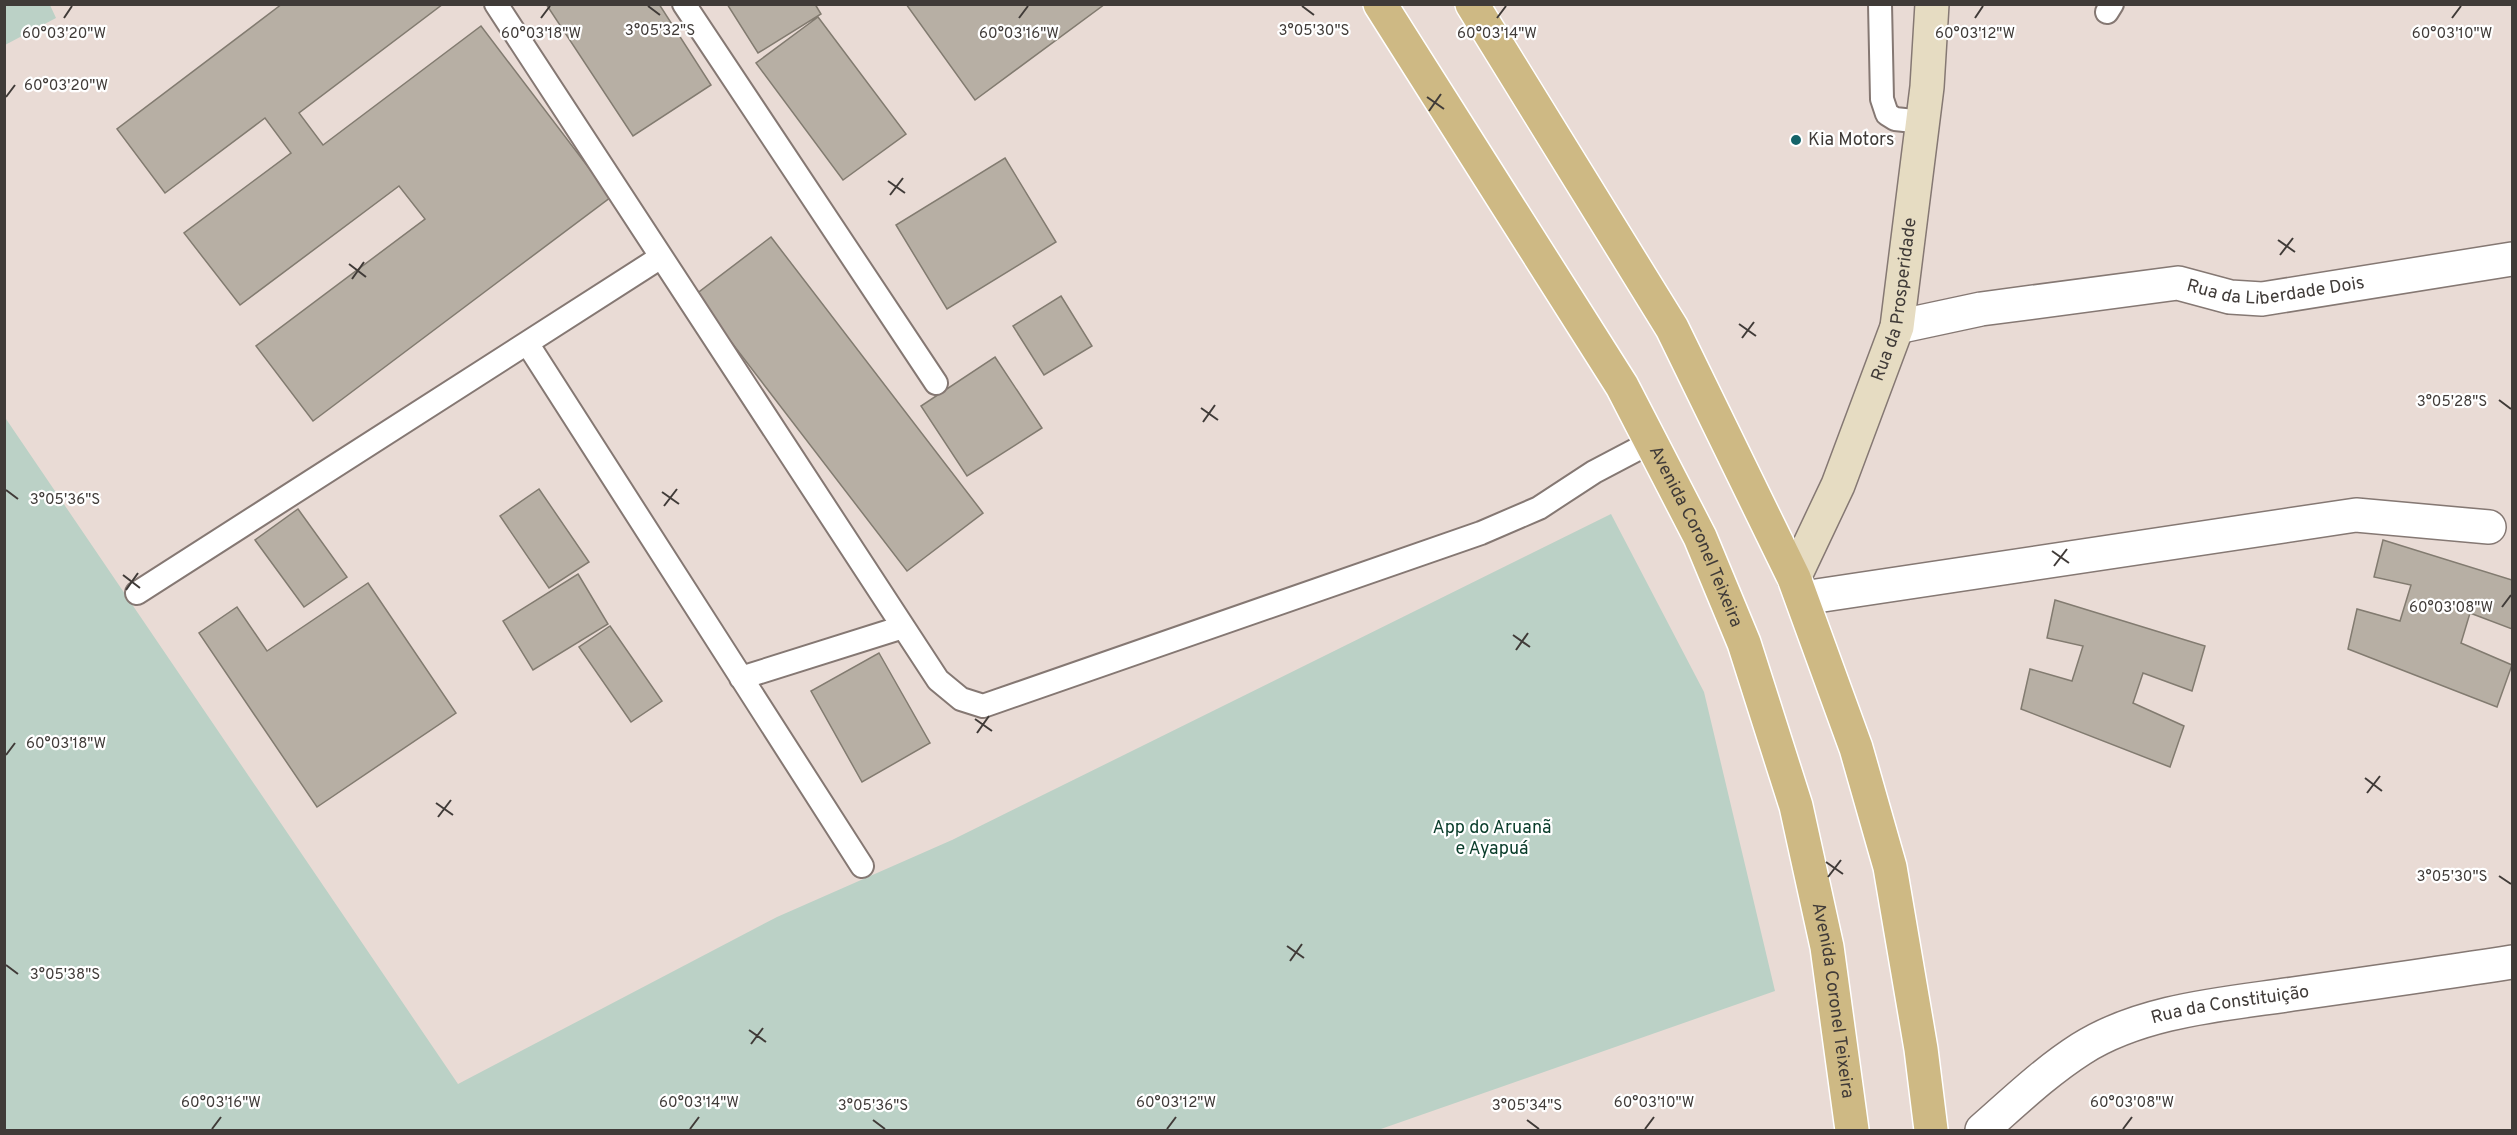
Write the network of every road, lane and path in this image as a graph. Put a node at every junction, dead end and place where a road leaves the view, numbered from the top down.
1 (496, 4) edge
2 (684, 4) edge
3 (1380, 4) edge
4 (1472, 4) edge
5 (1880, 4) edge
6 (1932, 4) edge
7 (1923, 122) junction
8 (661, 257) junction
9 (2512, 259) edge
10 (1897, 327) junction
11 (527, 343) junction
12 (936, 383) dead end
13 (1651, 442) junction
14 (2489, 527) dead end
15 (1798, 588) junction
16 (137, 593) dead end
17 (903, 627) junction
18 (741, 678) junction
19 (862, 867) dead end
20 (2512, 962) edge
21 (1852, 1131) edge
22 (1931, 1131) edge
23 (1982, 1131) edge

1 - 8 lane
2 - 12 lane
3 - 13 main road, Avenida Coronel Teixeira
4 - 15 main road
5 - 7 lane
6 - 7 street, Rua da Prosperidade
7 - 10 street, Rua da Prosperidade
8 - 11 lane
8 - 17 lane
9 - 10 street, Rua da Liberdade Dois
10 - 15 street, Rua da Prosperidade
11 - 16 lane
11 - 18 lane
13 - 17 lane
13 - 21 main road, Avenida Coronel Teixeira
14 - 15 street
15 - 22 main road
17 - 18 lane
18 - 19 lane
20 - 23 street, Rua da Constituição

